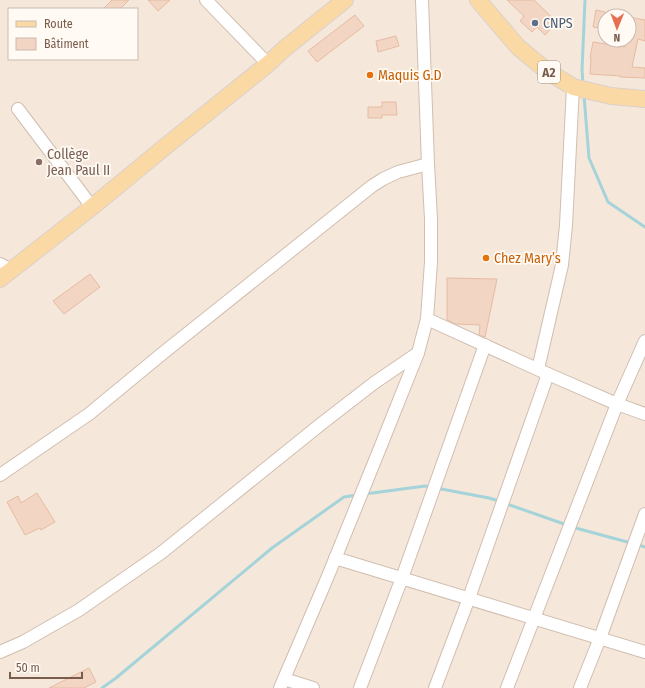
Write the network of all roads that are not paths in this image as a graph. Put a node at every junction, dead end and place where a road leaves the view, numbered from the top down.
1 (206, 0) edge
2 (345, 0) edge
3 (422, 0) edge
4 (478, 0) edge
5 (268, 64) junction
6 (573, 87) junction
7 (645, 98) edge
8 (18, 109) dead end
9 (428, 164) junction
10 (92, 207) junction
11 (4, 271) edge
12 (427, 319) junction
13 (645, 341) edge
14 (485, 345) junction
15 (418, 352) junction
16 (543, 371) junction
17 (617, 404) junction
18 (644, 416) edge
19 (0, 475) edge
20 (645, 514) edge
21 (335, 558) junction
22 (402, 578) junction
23 (469, 598) junction
24 (535, 618) junction
25 (600, 638) junction
26 (0, 652) edge
27 (645, 652) edge
28 (282, 684) edge
29 (313, 688) edge
30 (360, 688) edge
31 (435, 688) edge
32 (507, 688) edge
33 (580, 688) edge

1 - 5 street
2 - 5 main road
3 - 9 street
4 - 6 main road, A2
5 - 10 main road
6 - 7 main road, A2
6 - 16 street
8 - 10 street
9 - 12 street
9 - 19 street
10 - 11 main road
12 - 14 street
12 - 15 street
13 - 17 street
14 - 16 street
14 - 22 street
15 - 21 street
15 - 26 street
16 - 17 street
16 - 23 street
17 - 18 street
17 - 24 street
20 - 25 street
21 - 22 street
21 - 28 street
22 - 23 street
22 - 30 street
23 - 24 street
23 - 31 street
24 - 25 street
24 - 32 street
25 - 27 street
25 - 33 street
28 - 29 street

